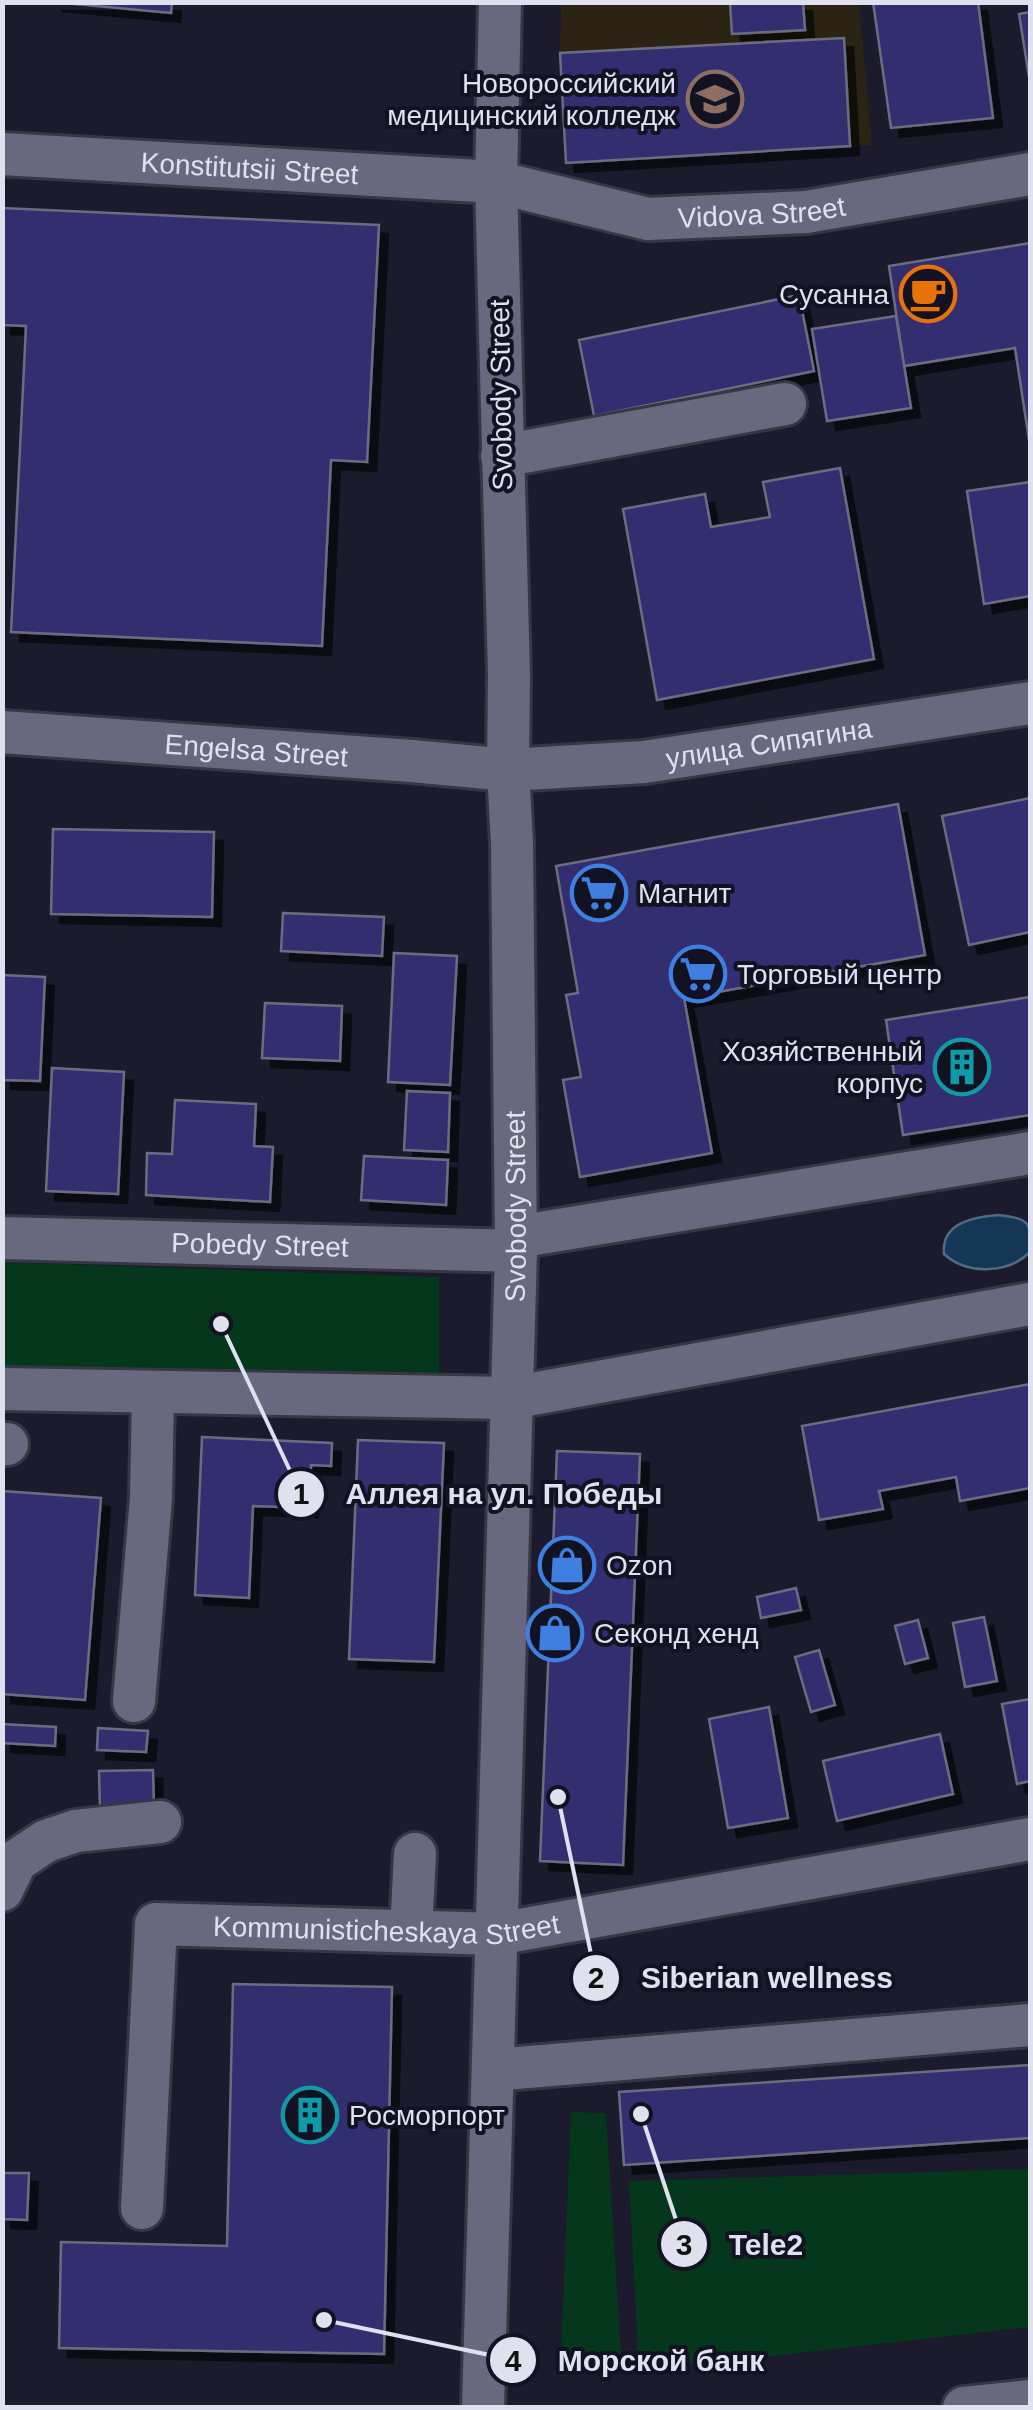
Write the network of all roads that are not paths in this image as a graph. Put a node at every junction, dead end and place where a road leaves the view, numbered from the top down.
1 (500, 2) edge
2 (2, 154) edge
3 (1030, 174) edge
4 (496, 182) junction
5 (784, 404) dead end
6 (502, 456) junction
7 (1030, 703) edge
8 (2, 732) edge
9 (508, 770) junction
10 (1030, 1153) edge
11 (2, 1238) edge
12 (516, 1244) junction
13 (1030, 1304) edge
14 (2, 1388) edge
15 (153, 1392) junction
16 (510, 1398) junction
17 (134, 1702) dead end
18 (160, 1822) dead end
19 (1030, 1839) edge
20 (415, 1854) dead end
21 (3, 1890) edge
22 (411, 1931) junction
23 (497, 1934) junction
24 (1030, 2025) edge
25 (493, 2070) junction
26 (142, 2208) dead end
27 (1030, 2400) edge
28 (483, 2408) edge
29 (964, 2408) edge

1 - 4 street, Svobody Street
2 - 4 street, Konstitutsii Street
3 - 4 street, Vidova Street
4 - 6 street, Svobody Street
5 - 6 street
6 - 9 street, Svobody Street
7 - 9 street, улица Сипягина
8 - 9 street, Engelsa Street
9 - 12 street, Svobody Street
10 - 12 street, Pobedy Street
11 - 12 street, Pobedy Street
12 - 16 street, Svobody Street
13 - 16 street
14 - 15 street
15 - 16 street
15 - 17 street
16 - 23 street, Svobody Street
18 - 21 street
19 - 23 street, Kommunisticheskaya Street
20 - 22 street
22 - 23 street, Kommunisticheskaya Street
22 - 26 street, Kommunisticheskaya Street
23 - 25 street, Svobody Street
24 - 25 street
25 - 28 street, Svobody Street
27 - 29 street

